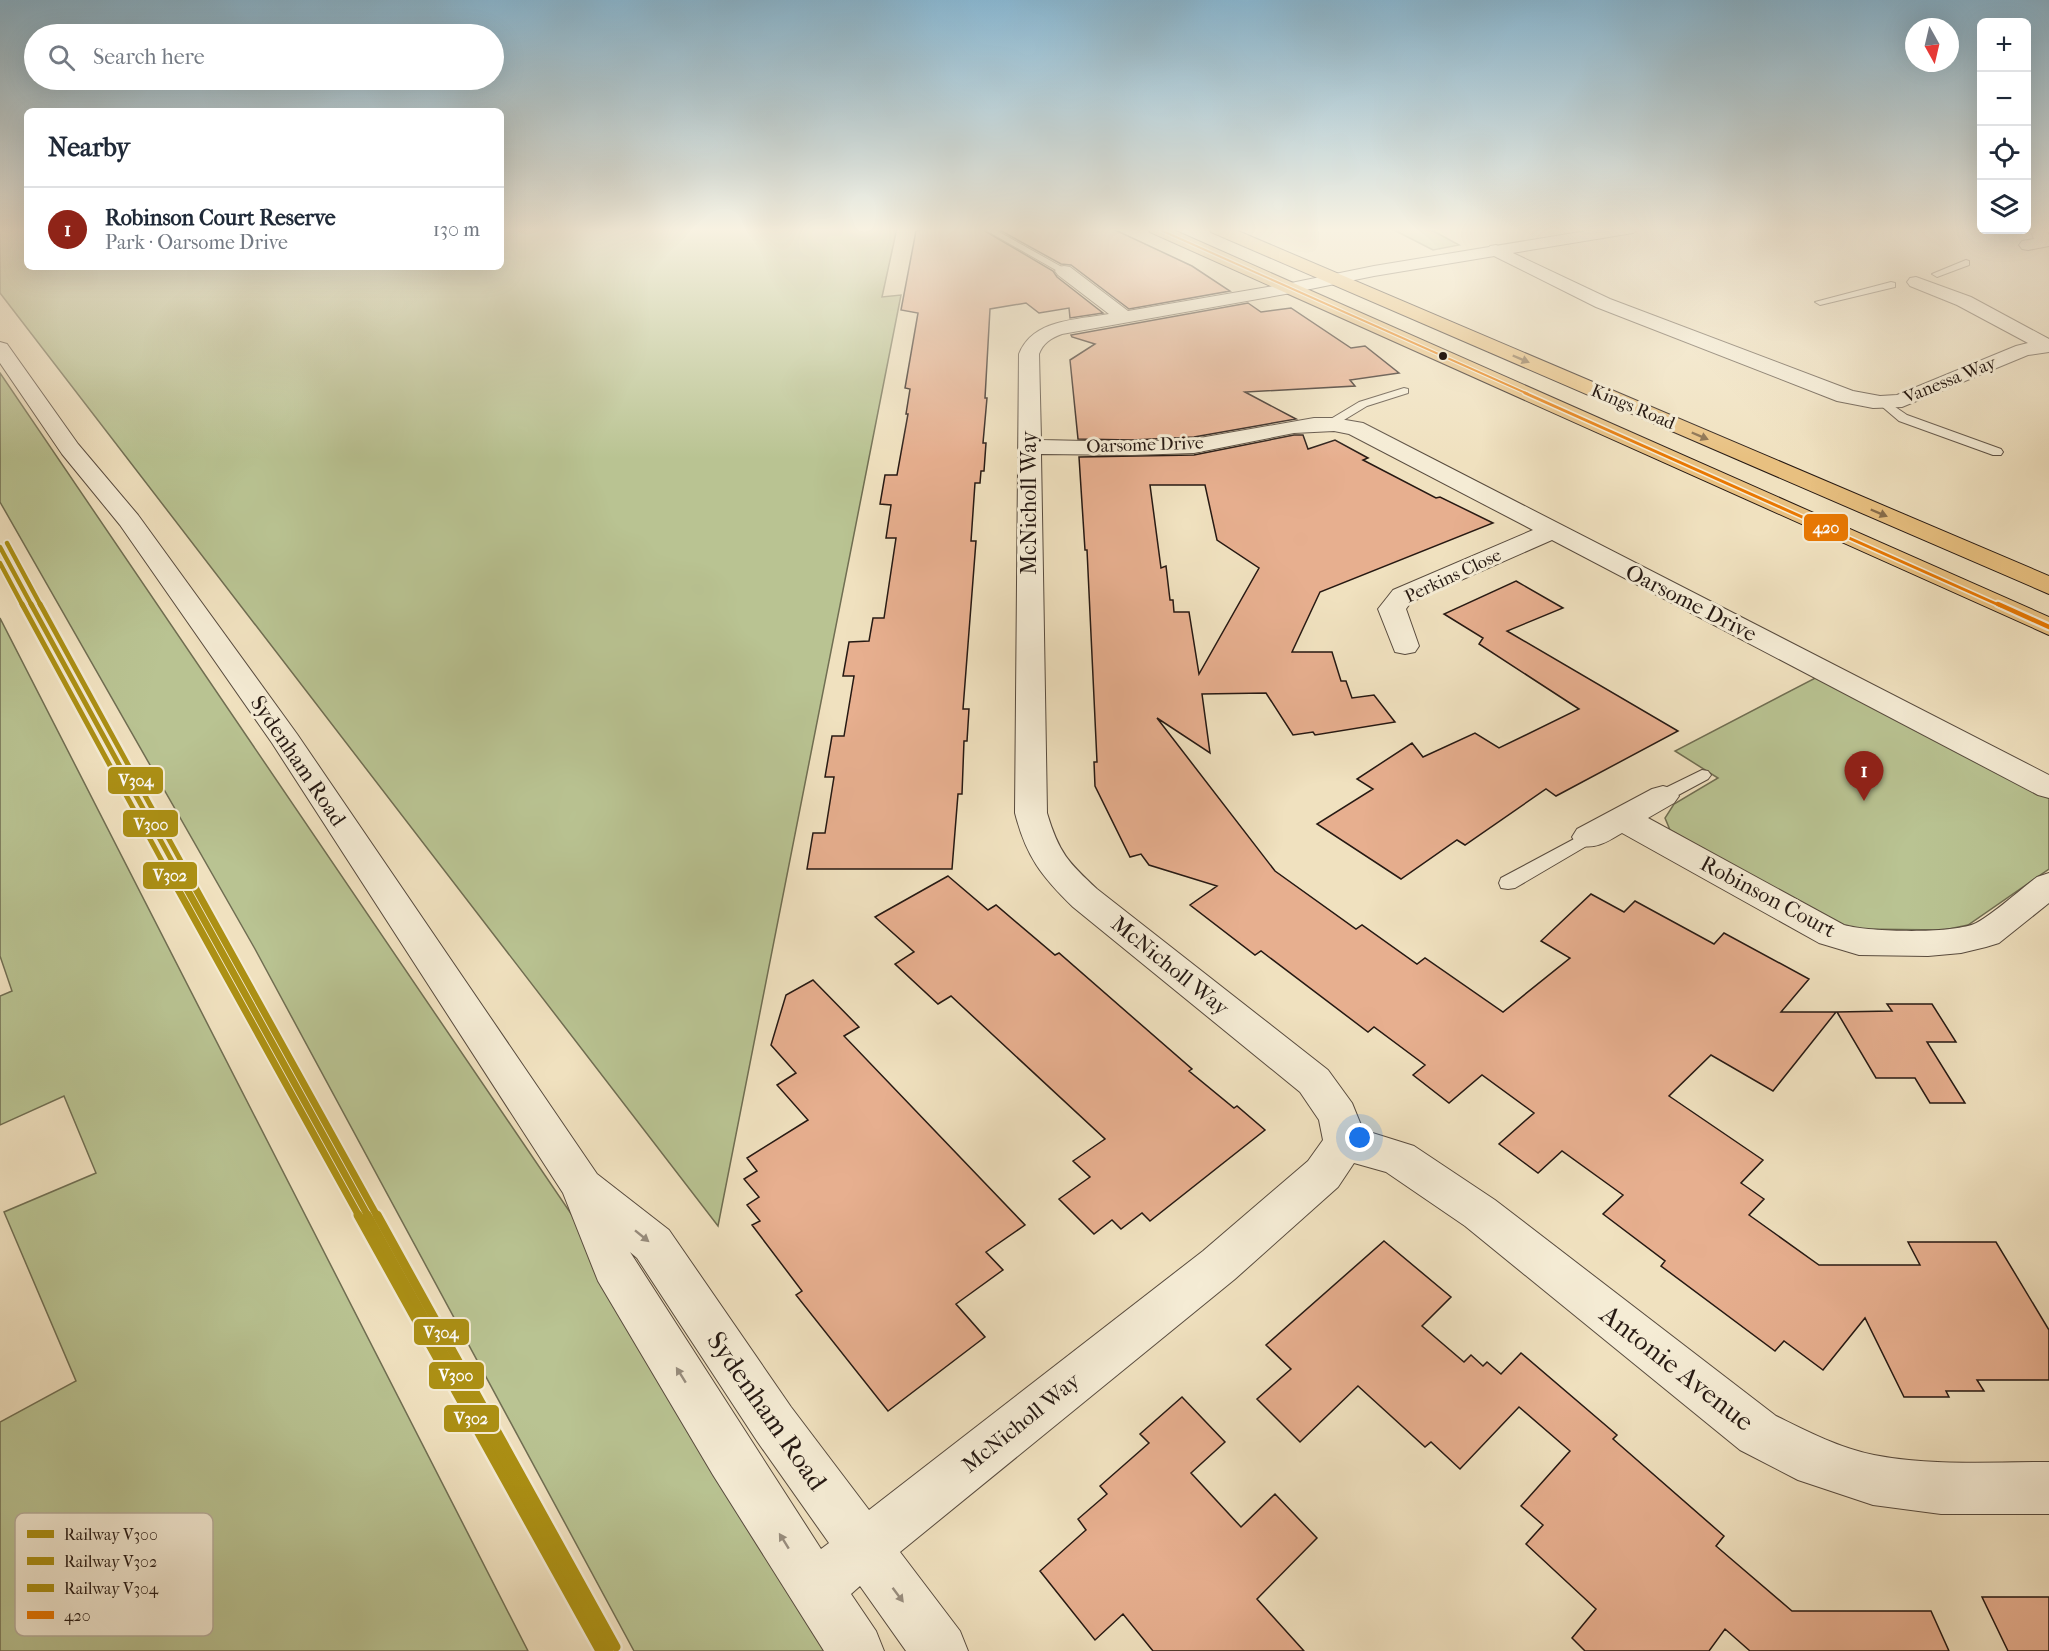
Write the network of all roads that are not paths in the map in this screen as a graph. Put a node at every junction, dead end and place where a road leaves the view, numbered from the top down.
1 (1108, 305) edge
2 (1193, 305) edge
3 (1330, 305) edge
4 (1398, 305) edge
5 (1608, 305) edge
6 (1972, 305) edge
7 (1124, 317) junction
8 (2049, 346) edge
9 (0, 348) edge
10 (1404, 391) dead end
11 (1885, 404) junction
12 (1330, 423) junction
13 (1029, 447) junction
14 (1997, 453) dead end
15 (1552, 531) junction
16 (2049, 586) edge
17 (2049, 627) edge
18 (1405, 646) dead end
19 (1702, 775) dead end
20 (2049, 788) edge
21 (1663, 796) joint
22 (1623, 819) junction
23 (1588, 837) joint
24 (1508, 883) dead end
25 (2049, 885) edge
26 (1345, 1143) junction
27 (581, 1185) junction
28 (2049, 1488) edge
29 (863, 1548) junction
30 (815, 1590) junction
31 (856, 1651) edge
32 (940, 1651) edge

1 - 7 street
2 - 7 street, McNicholl Way
3 - 17 main road, Kings Road
4 -> 16 main road, Kings Road
5 - 11 street
6 - 8 street
7 - 13 street, McNicholl Way
8 - 11 street, Vanessa Way
9 - 27 street, Sydenham Road
10 - 12 lane, Oarsome Drive
11 - 14 lane
12 - 13 street, Oarsome Drive
12 - 15 street, Oarsome Drive
13 - 26 street, McNicholl Way
15 - 18 street, Perkins Close
15 - 20 street, Oarsome Drive
19 - 21 lane
21 - 22 street
22 - 23 street
22 - 25 street, Robinson Court
23 - 24 lane
26 - 28 street, Antonie Avenue
26 - 29 street, McNicholl Way
27 -> 29 street, Sydenham Road
30 -> 27 street, Sydenham Road
29 - 30 street, McNicholl Way
29 -> 32 street, Sydenham Road
30 - 31 street, Sydenham Road

